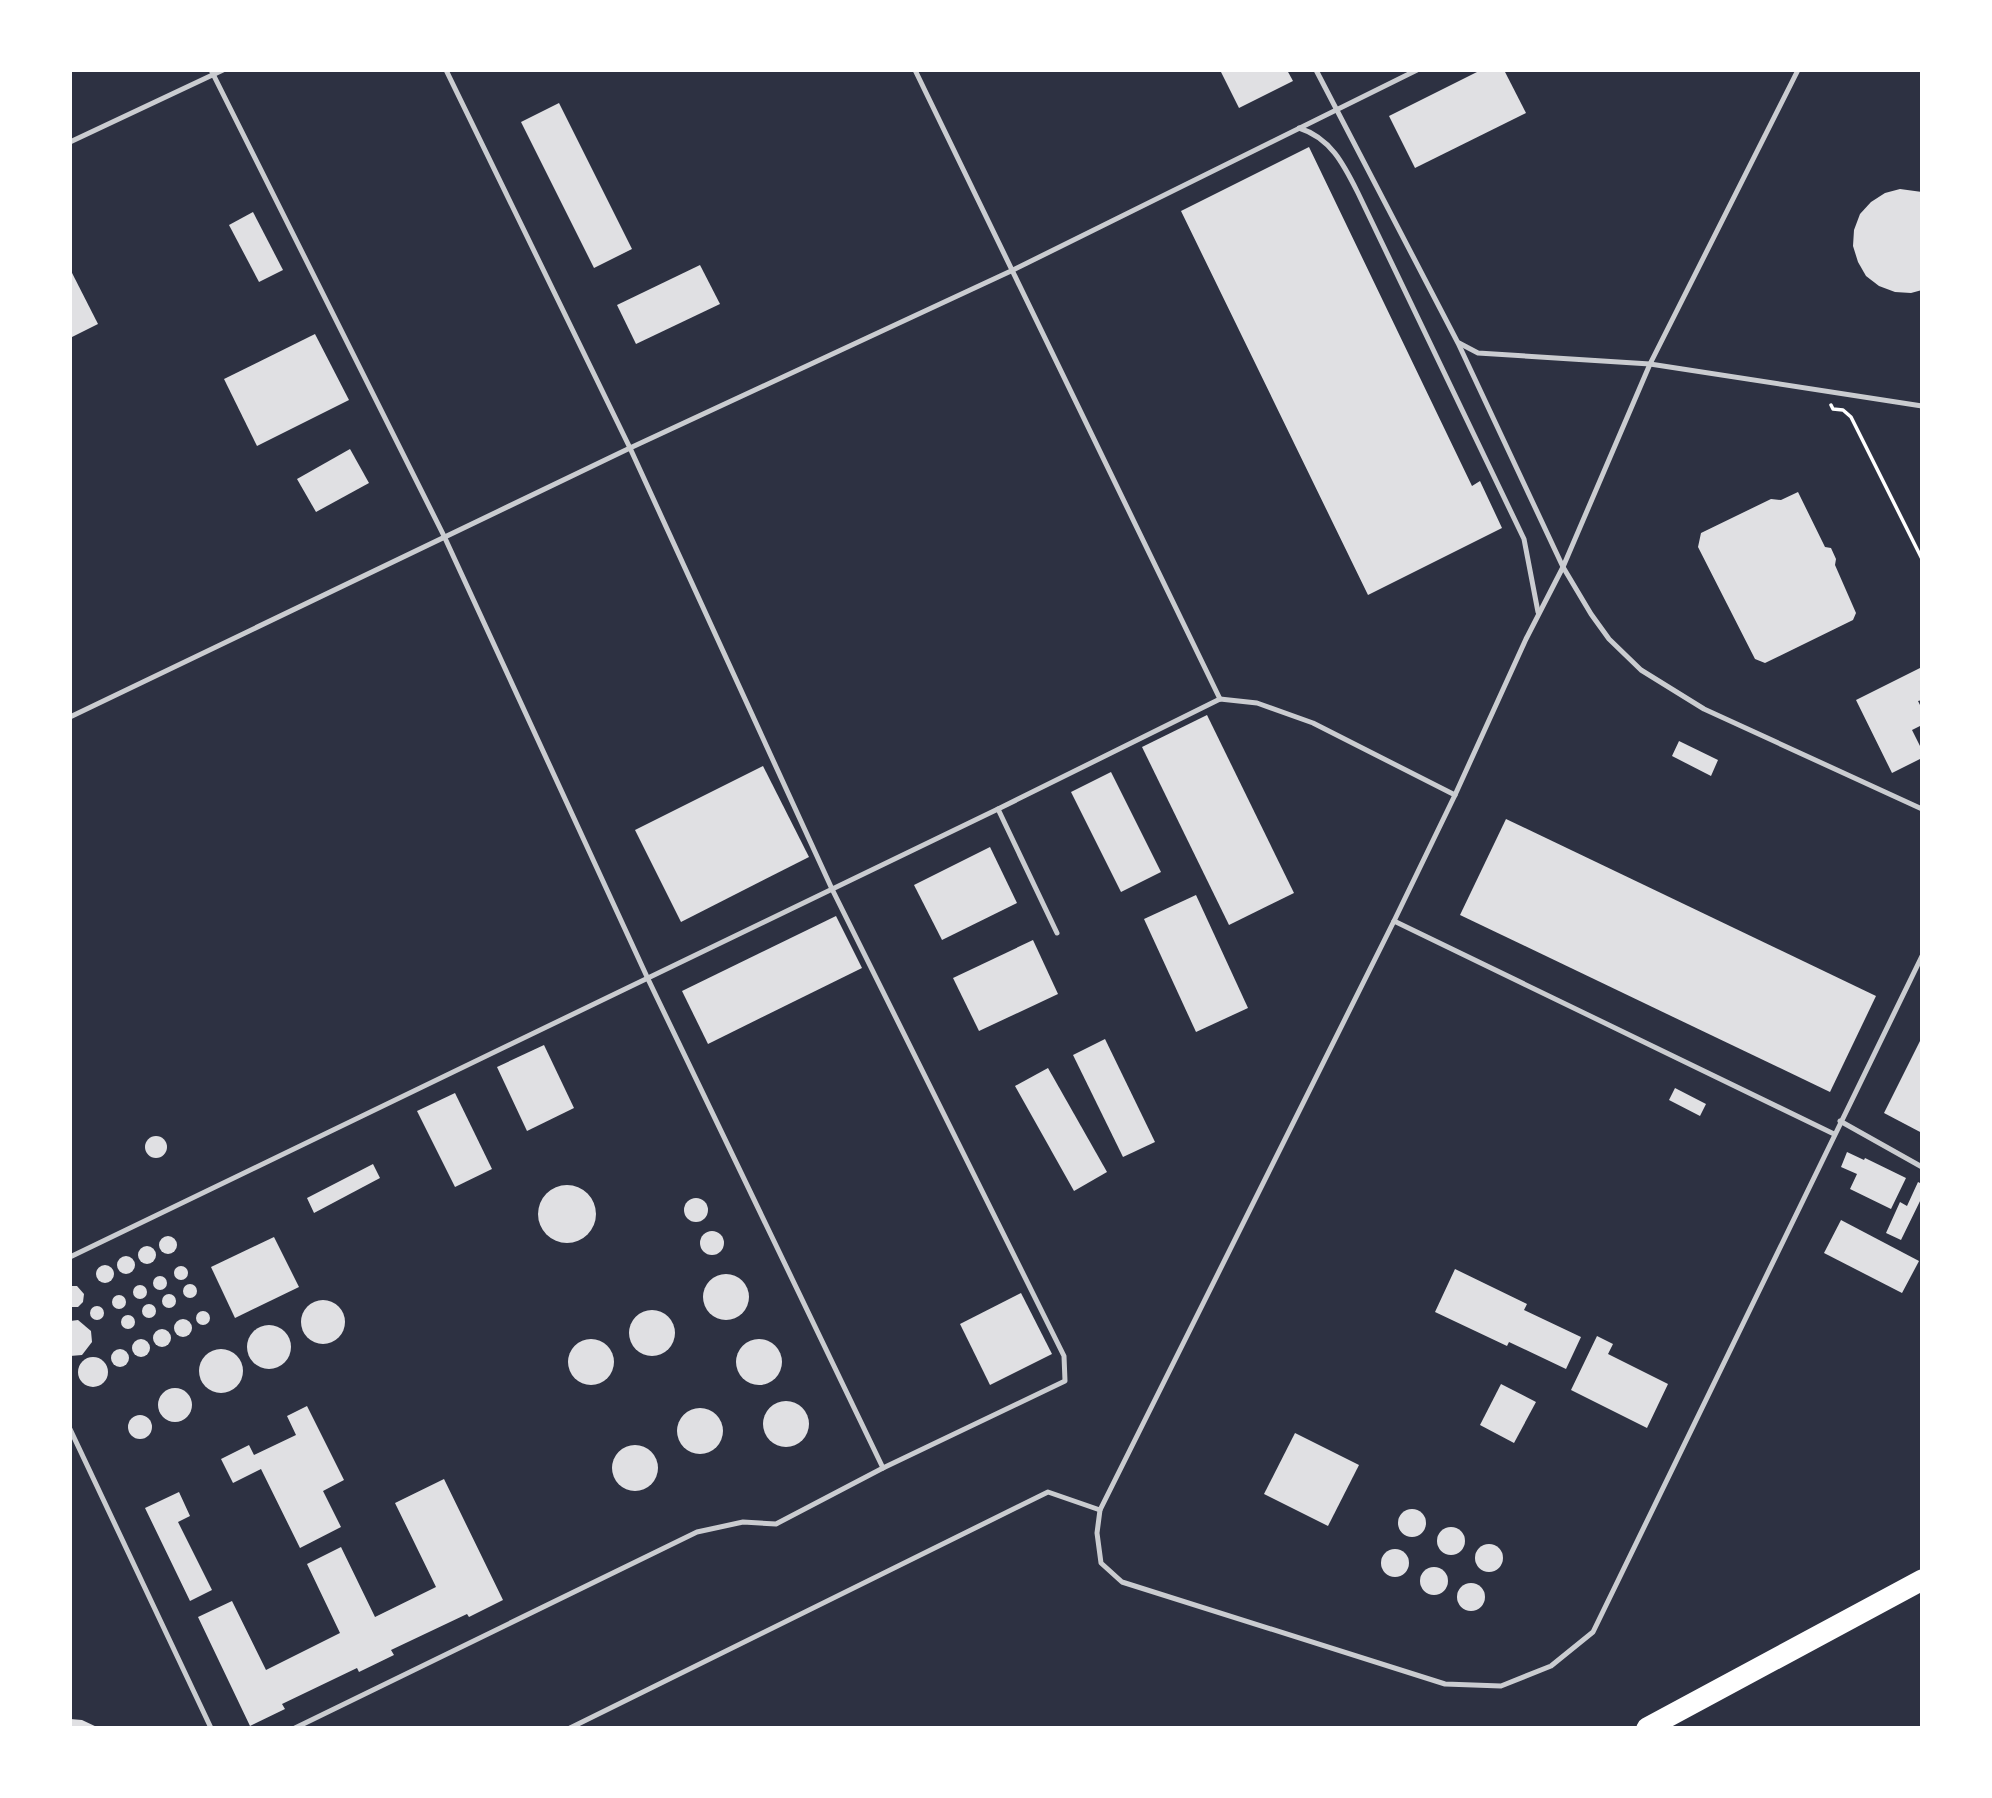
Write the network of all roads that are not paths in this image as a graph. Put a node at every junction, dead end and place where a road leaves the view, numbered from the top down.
1 (223, 70) edge
2 (446, 70) edge
3 (915, 70) edge
4 (1316, 70) edge
5 (1417, 70) edge
6 (1798, 70) edge
7 (212, 72) edge
8 (1336, 110) junction
9 (1299, 128) junction
10 (70, 142) edge
11 (1011, 271) junction
12 (1458, 343) junction
13 (1650, 365) junction
14 (1922, 406) edge
15 (630, 448) junction
16 (444, 536) junction
17 (1563, 567) junction
18 (1539, 614) junction
19 (1220, 699) junction
20 (70, 717) edge
21 (1455, 795) junction
22 (998, 809) junction
23 (1922, 809) edge
24 (832, 889) junction
25 (1394, 921) junction
26 (1057, 933) dead end
27 (1922, 956) edge
28 (648, 979) junction
29 (1840, 1121) junction
30 (1834, 1134) junction
31 (1922, 1167) edge
32 (70, 1257) edge
33 (70, 1429) edge
34 (883, 1468) junction
35 (1100, 1510) junction
36 (1922, 1580) edge
37 (211, 1728) edge
38 (295, 1728) edge
39 (570, 1728) edge
40 (1647, 1728) edge

1 - 7 lane
2 - 15 lane
3 - 11 lane
4 - 8 lane
5 - 8 lane
6 - 13 lane
7 - 10 lane
7 - 16 lane
8 - 9 lane
8 - 12 lane
9 - 11 lane
9 - 18 lane
11 - 15 lane
11 - 19 lane
12 - 13 lane
12 - 17 lane
13 - 14 lane
13 - 17 lane
15 - 16 lane
15 - 24 lane
16 - 20 lane
16 - 28 lane
17 - 18 lane
17 - 23 lane
18 - 21 lane
19 - 21 lane
19 - 22 lane
21 - 25 lane
22 - 24 lane
22 - 26 lane
24 - 28 lane
24 - 34 lane
25 - 30 lane
25 - 35 lane
27 - 29 lane
28 - 32 lane
28 - 34 lane
29 - 30 lane
29 - 31 lane
30 - 35 lane
33 - 37 lane
34 - 38 lane
35 - 39 lane
36 - 40 highway

